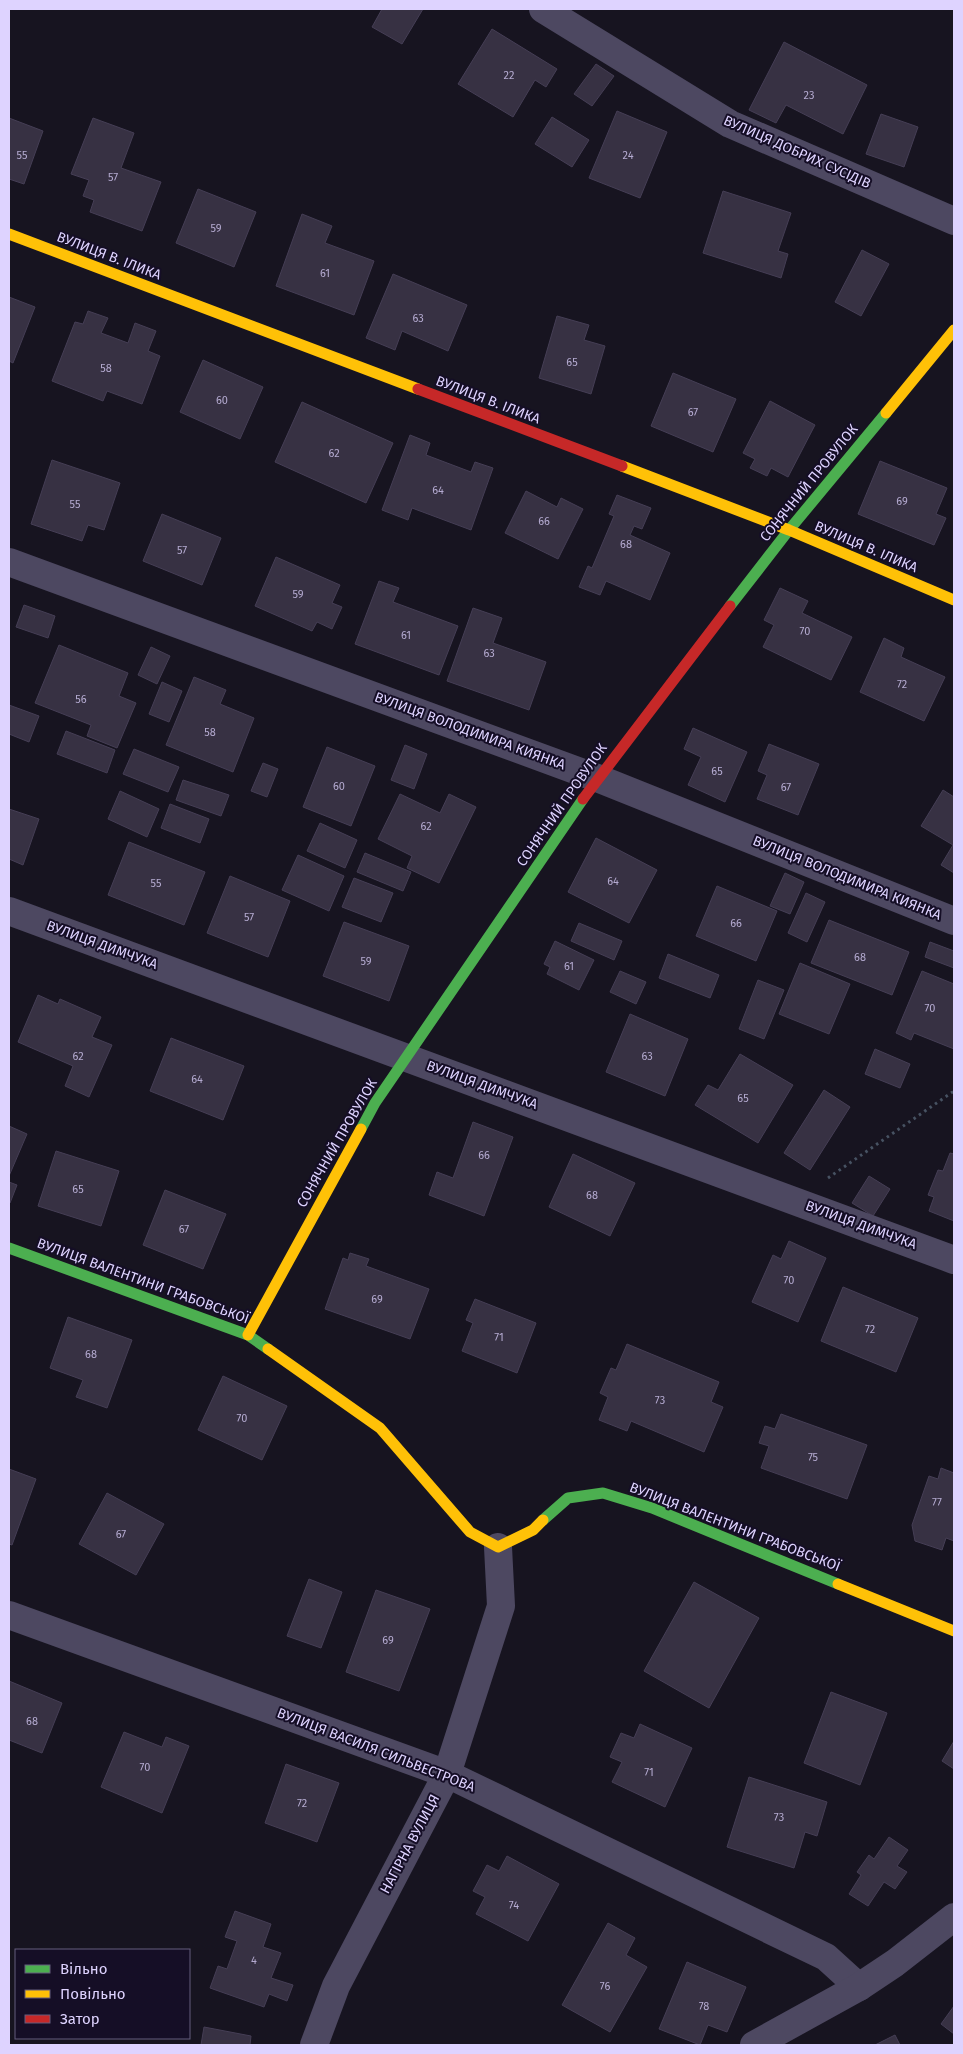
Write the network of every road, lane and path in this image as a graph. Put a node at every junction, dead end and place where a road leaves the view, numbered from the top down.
1 (543, 9) edge
2 (954, 221) edge
3 (9, 234) edge
4 (954, 330) edge
5 (788, 530) junction
6 (9, 562) edge
7 (954, 600) edge
8 (598, 778) junction
9 (9, 911) edge
10 (954, 921) edge
11 (407, 1058) junction
12 (954, 1091) edge
13 (795, 1201) junction
14 (9, 1248) edge
15 (954, 1260) edge
16 (248, 1335) junction
17 (498, 1547) junction
18 (9, 1614) edge
19 (954, 1631) edge
20 (447, 1774) junction
21 (954, 1917) edge
22 (859, 1987) junction
23 (314, 2045) edge
24 (754, 2045) edge

1 - 2 street, ВУЛИЦЯ ДОБРИХ СУСІДІВ
3 - 5 street, ВУЛИЦЯ В. ІЛИКА
4 - 5 street, СОНЯЧНИЙ ПРОВУЛОК
5 - 7 street, ВУЛИЦЯ В. ІЛИКА
5 - 8 street, СОНЯЧНИЙ ПРОВУЛОК
6 - 8 street, ВУЛИЦЯ ВОЛОДИМИРА КИЯНКА
8 - 10 street, ВУЛИЦЯ ВОЛОДИМИРА КИЯНКА
8 - 11 street, СОНЯЧНИЙ ПРОВУЛОК
9 - 11 street, ВУЛИЦЯ ДИМЧУКА
11 - 13 street, ВУЛИЦЯ ДИМЧУКА
11 - 16 street, СОНЯЧНИЙ ПРОВУЛОК
12 - 13 path
13 - 15 street, ВУЛИЦЯ ДИМЧУКА
14 - 16 street, ВУЛИЦЯ ВАЛЕНТИНИ ГРАБОВСЬКОЇ
16 - 17 street, ВУЛИЦЯ ВАЛЕНТИНИ ГРАБОВСЬКОЇ
17 - 19 street, ВУЛИЦЯ ВАЛЕНТИНИ ГРАБОВСЬКОЇ
17 - 20 street, НАГІРНА ВУЛИЦЯ
18 - 20 street, ВУЛИЦЯ ВАСИЛЯ СИЛЬВЕСТРОВА
20 - 22 street, ВУЛИЦЯ ВАСИЛЯ СИЛЬВЕСТРОВА
20 - 23 street, НАГІРНА ВУЛИЦЯ
21 - 22 street
22 - 24 street

